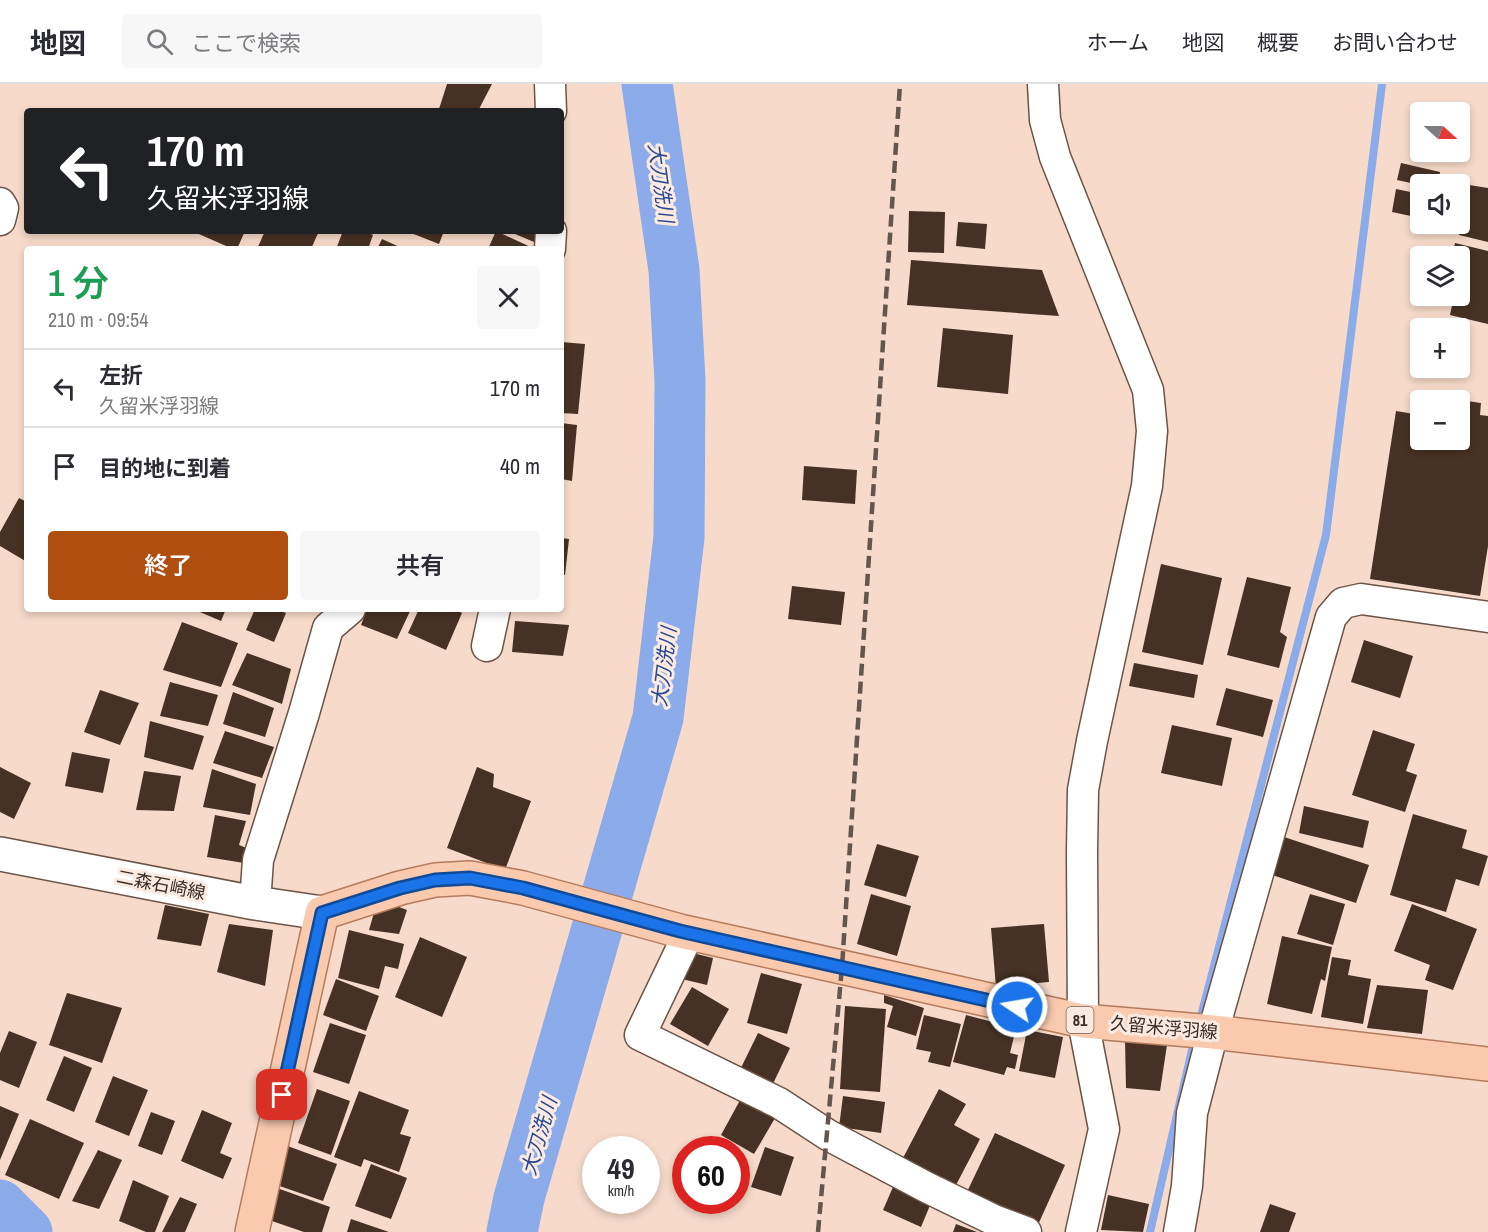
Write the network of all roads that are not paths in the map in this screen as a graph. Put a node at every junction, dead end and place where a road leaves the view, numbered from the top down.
1 (550, 84) edge
2 (1043, 84) edge
3 (551, 108) edge
4 (0, 203) edge
5 (0, 220) edge
6 (347, 612) edge
7 (494, 612) edge
8 (1488, 617) edge
9 (487, 646) dead end
10 (0, 854) edge
11 (255, 903) junction
12 (322, 913) junction
13 (685, 932) junction
14 (1083, 1021) junction
15 (1213, 1032) junction
16 (1488, 1065) edge
17 (252, 1232) edge
18 (1026, 1232) edge
19 (1081, 1232) edge
20 (1179, 1232) edge

1 - 3 street
2 - 14 street
4 - 5 street
6 - 11 street
7 - 9 street
8 - 15 street
10 - 11 main road, 二森石崎線
11 - 12 main road, 二森石崎線
12 - 13 main road, 久留米浮羽線 / 81
12 - 17 main road
13 - 14 main road, 久留米浮羽線 / 81
13 - 18 street
14 - 15 main road, 久留米浮羽線 / 81
14 - 19 street
15 - 16 main road, 久留米浮羽線 / 81
15 - 20 street

